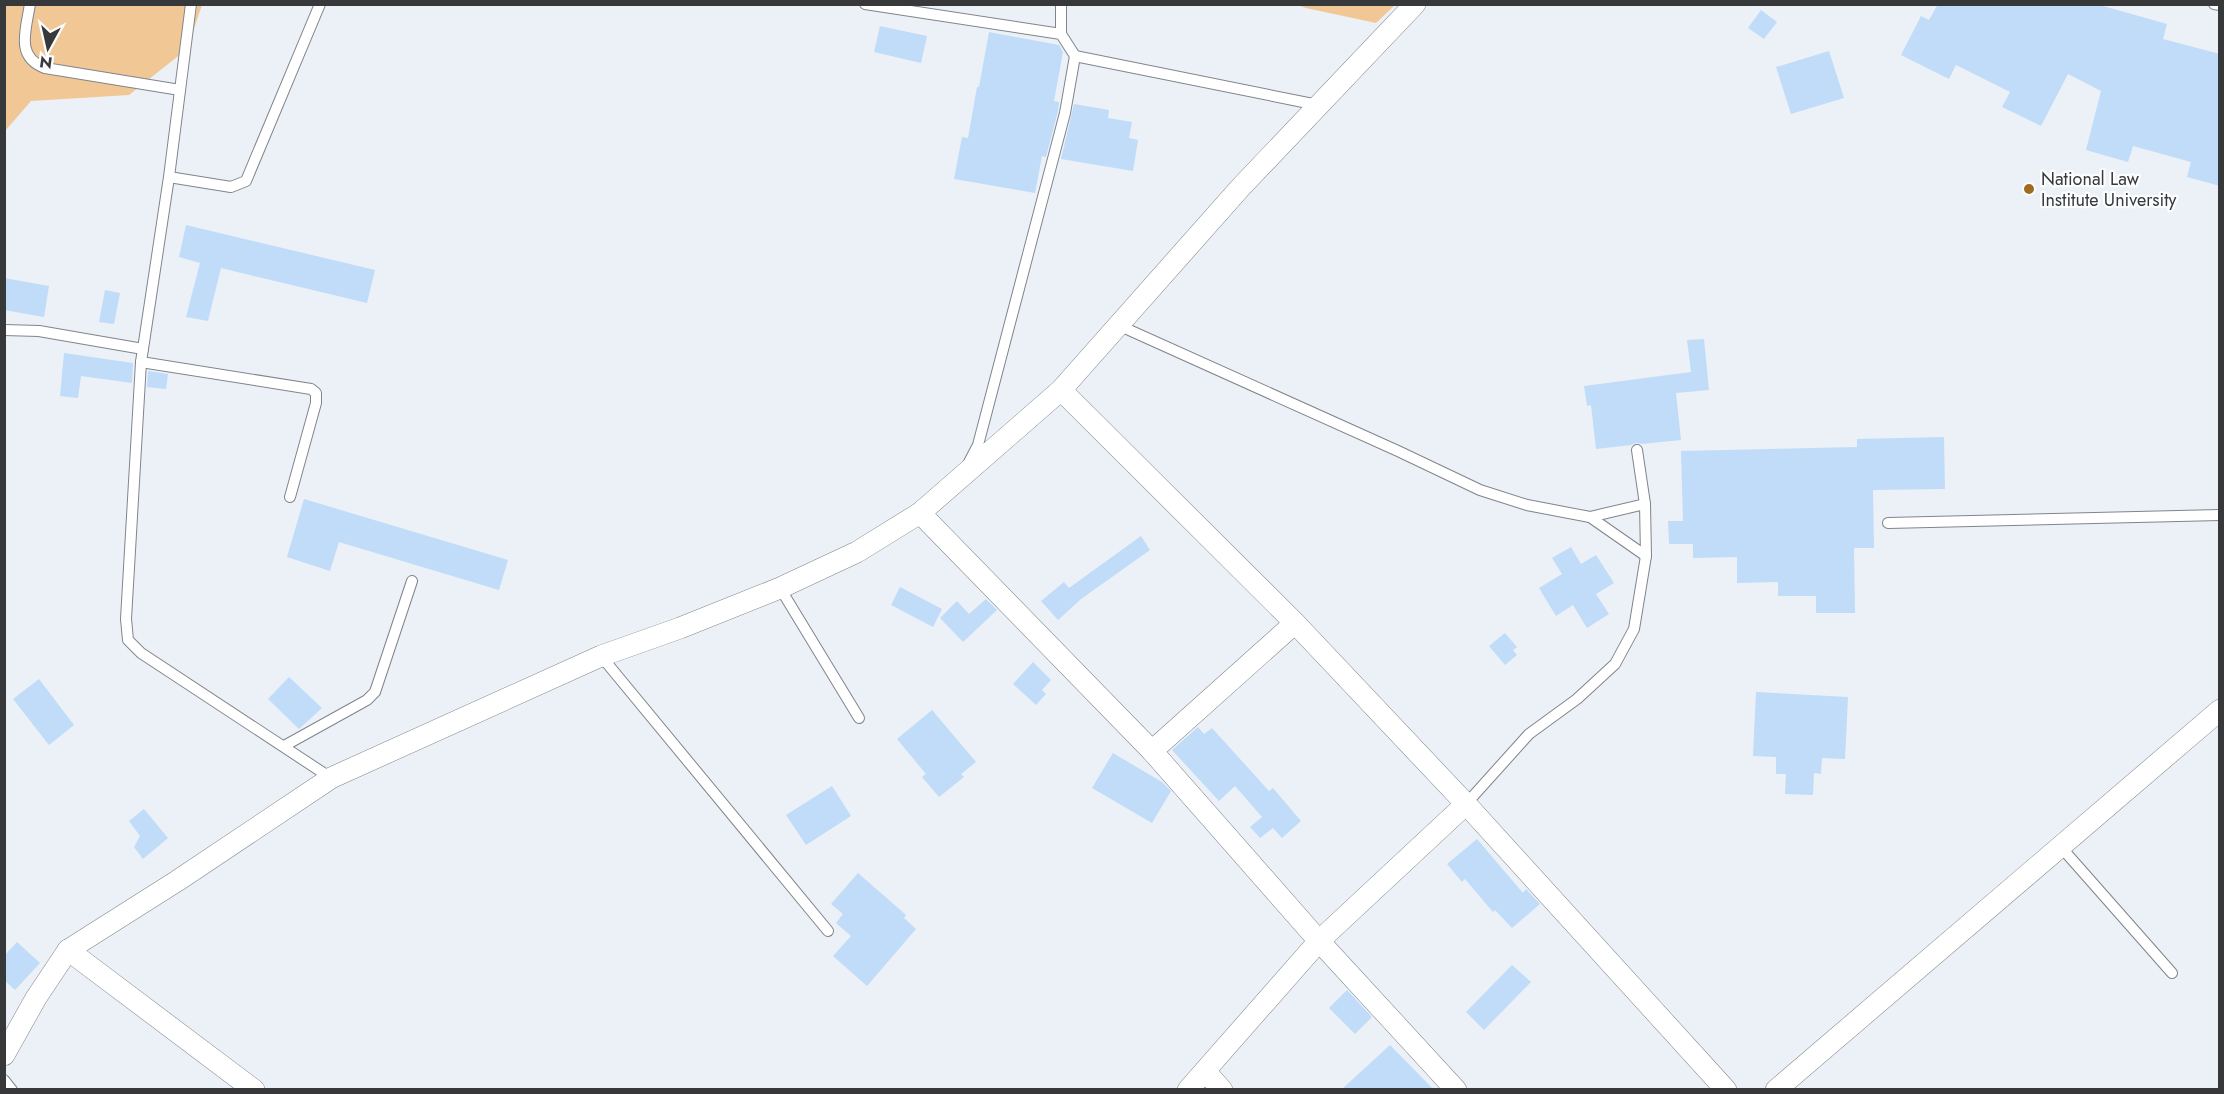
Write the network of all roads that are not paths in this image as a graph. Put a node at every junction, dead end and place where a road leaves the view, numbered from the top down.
1 (30, 4) edge
2 (191, 4) edge
3 (320, 4) edge
4 (865, 4) edge
5 (1061, 4) edge
6 (1415, 4) edge
7 (2214, 4) edge
8 (2220, 5) edge
9 (1061, 34) junction
10 (1074, 56) junction
11 (180, 90) junction
12 (1319, 105) junction
13 (169, 177) junction
14 (1118, 325) junction
15 (4, 330) edge
16 (143, 349) junction
17 (141, 362) junction
18 (1061, 390) junction
19 (1637, 450) dead end
20 (963, 476) junction
21 (290, 497) dead end
22 (1645, 504) junction
23 (920, 513) junction
24 (2220, 515) edge
25 (1590, 517) junction
26 (1888, 523) dead end
27 (1646, 556) junction
28 (412, 581) dead end
29 (780, 588) junction
30 (1295, 623) junction
31 (601, 656) junction
32 (2220, 710) edge
33 (859, 718) dead end
34 (284, 746) junction
35 (1152, 751) junction
36 (331, 778) junction
37 (1466, 804) junction
38 (2060, 846) junction
39 (828, 931) dead end
40 (1319, 941) junction
41 (68, 950) junction
42 (2172, 973) dead end
43 (4, 1055) edge
44 (1205, 1071) junction
45 (4, 1080) edge
46 (12, 1089) edge
47 (254, 1089) edge
48 (1188, 1089) edge
49 (1222, 1089) edge
50 (1456, 1089) edge
51 (1726, 1089) edge
52 (1776, 1089) edge

1 - 11 lane
2 - 11 lane
3 - 13 lane
4 - 9 lane
5 - 9 lane
6 - 12 street
7 - 8 lane
9 - 10 lane
10 - 12 lane
10 - 20 lane
11 - 13 lane
12 - 14 street
13 - 16 lane
14 - 18 street
14 - 25 lane
15 - 16 lane
16 - 17 lane
17 - 21 lane
17 - 34 lane
18 - 20 street
18 - 30 street
19 - 22 lane
20 - 23 street
22 - 25 lane
22 - 27 lane
23 - 29 street
23 - 35 street
24 - 26 lane
25 - 27 lane
27 - 37 lane
28 - 34 lane
29 - 31 street
29 - 33 lane
30 - 35 street
30 - 37 street
31 - 36 street
31 - 39 lane
32 - 38 street
34 - 36 lane
35 - 40 street
36 - 41 street
37 - 40 street
37 - 51 street
38 - 42 lane
38 - 52 street
40 - 44 street
40 - 50 street
41 - 43 street
41 - 47 street
44 - 48 street
44 - 49 street
45 - 46 lane

